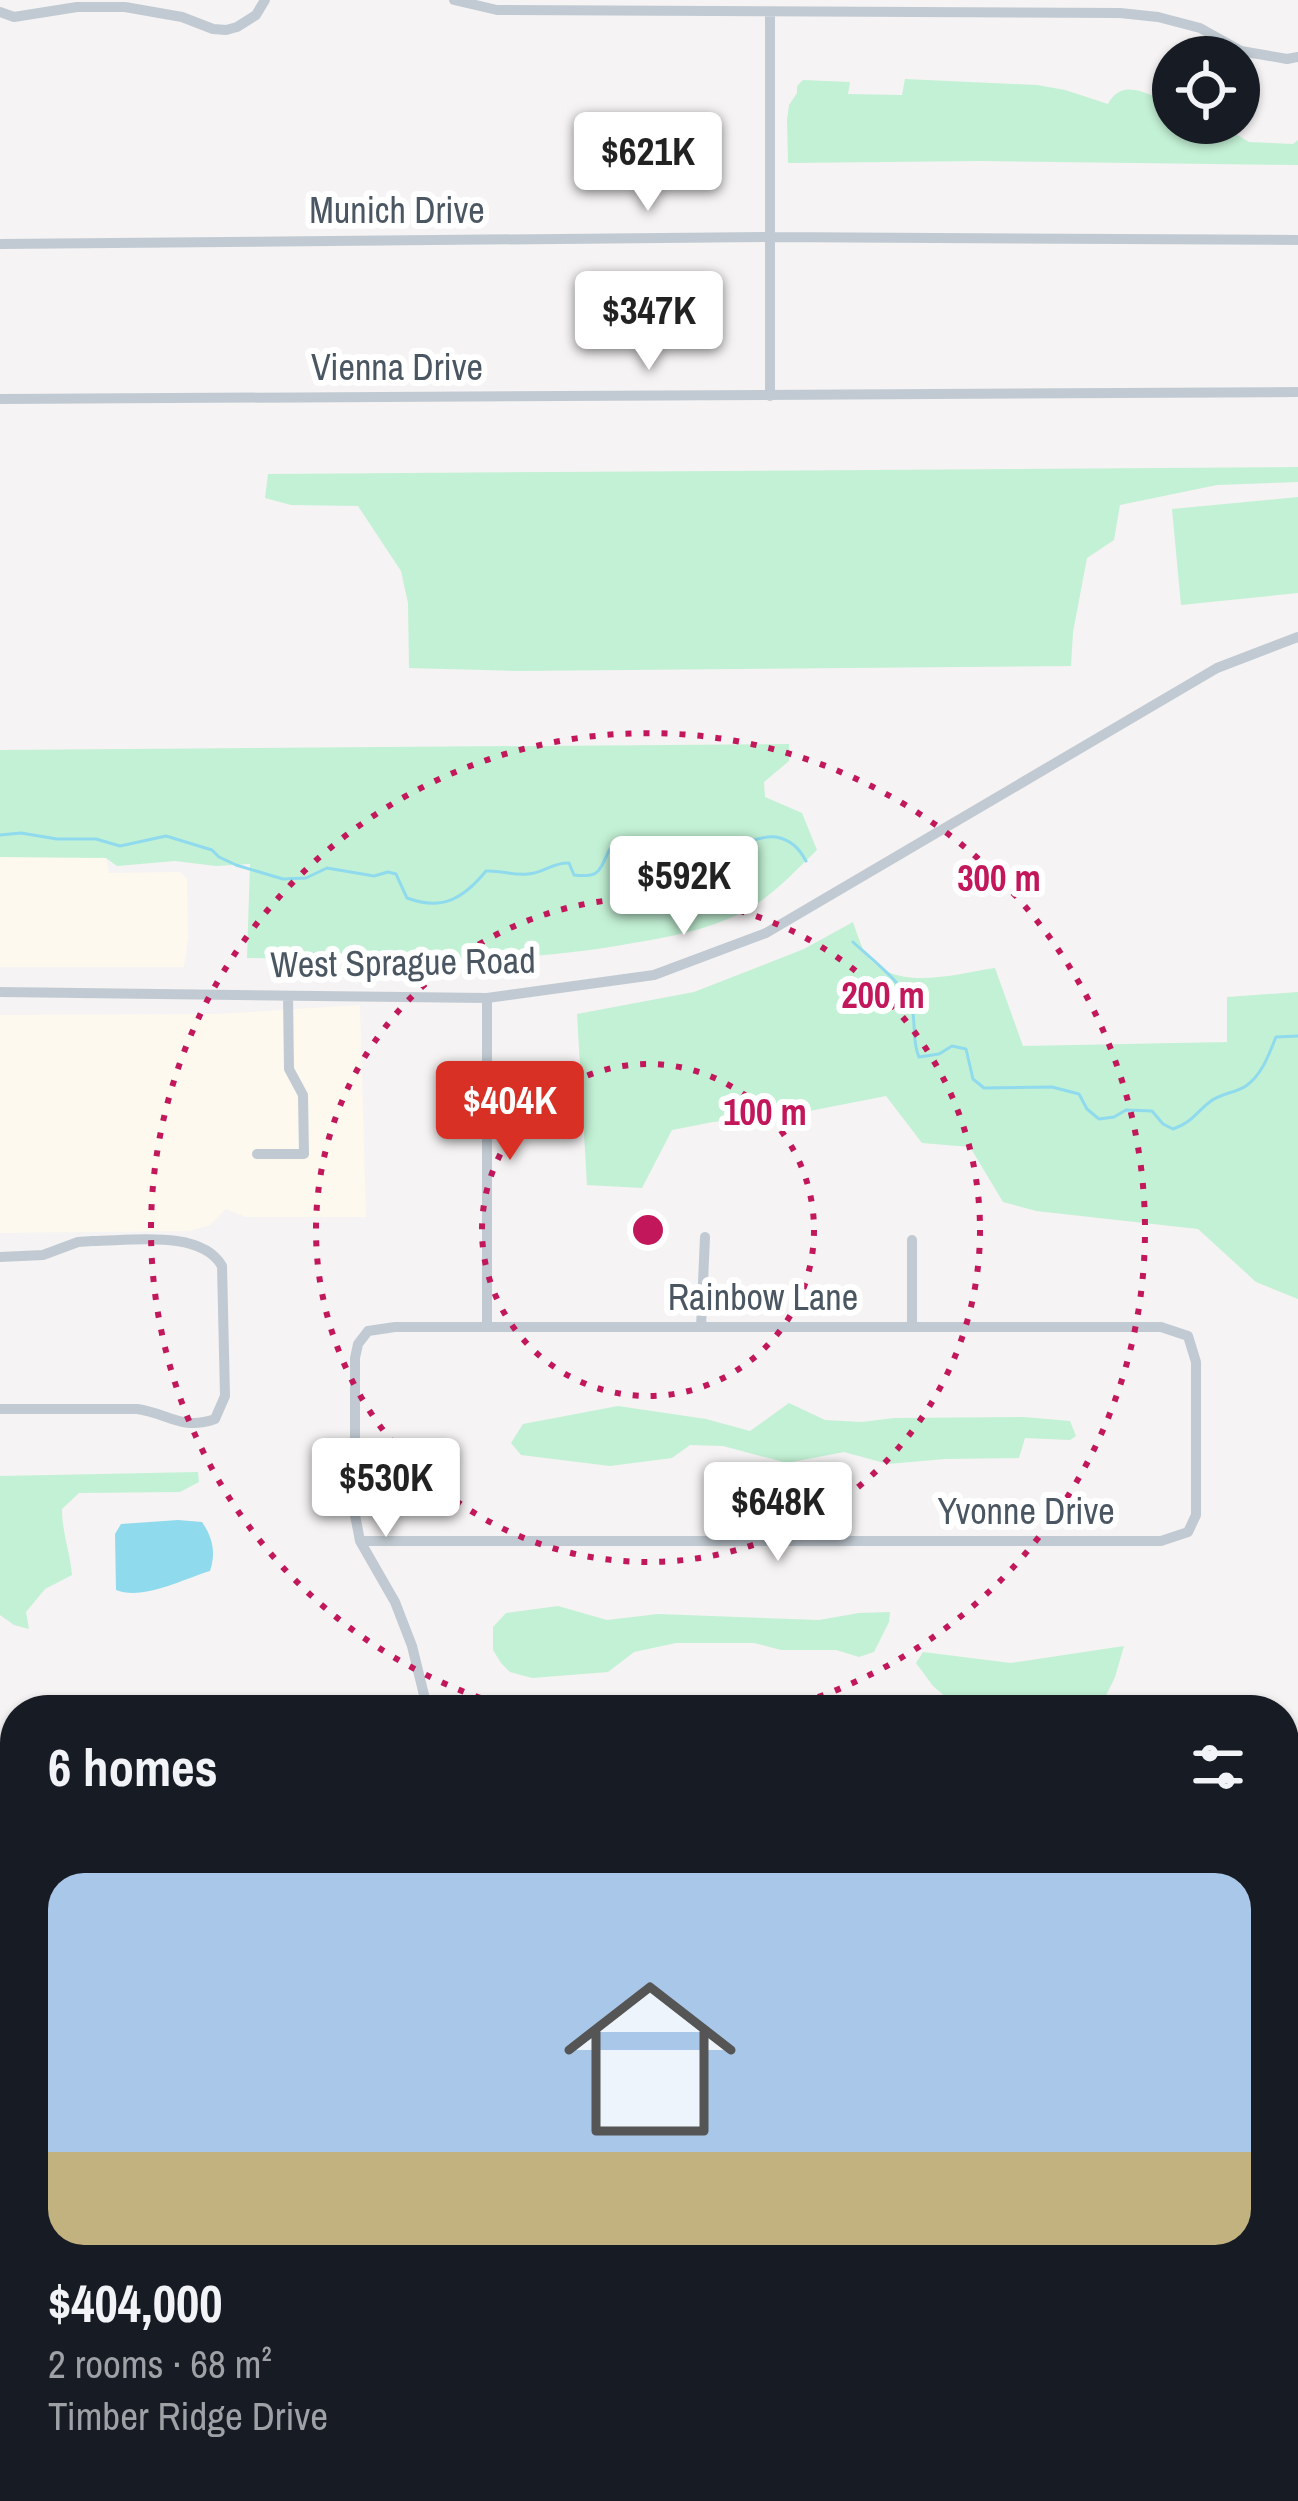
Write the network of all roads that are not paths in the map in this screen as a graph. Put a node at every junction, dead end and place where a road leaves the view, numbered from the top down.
1 (265, 0) edge
2 (454, 0) edge
3 (941, 7) edge
4 (0, 12) edge
5 (770, 13) junction
6 (1298, 57) edge
7 (770, 237) junction
8 (1298, 240) edge
9 (0, 244) edge
10 (1298, 392) edge
11 (770, 395) junction
12 (0, 399) edge
13 (1298, 638) edge
14 (0, 992) edge
15 (288, 996) junction
16 (487, 998) junction
17 (257, 1154) dead end
18 (704, 1237) dead end
19 (912, 1240) dead end
20 (0, 1257) edge
21 (487, 1327) junction
22 (701, 1327) junction
23 (912, 1327) junction
24 (0, 1409) edge
25 (1188, 1532) joint
26 (359, 1541) junction
27 (424, 1695) edge

1 - 4 street
2 - 5 street
3 - 5 street
3 - 6 street
5 - 7 street
7 - 8 street, Munich Drive
7 - 9 street, Munich Drive
7 - 11 street
10 - 11 street, Vienna Drive
11 - 12 street, Vienna Drive
13 - 16 street, West Sprague Road
14 - 15 street, West Sprague Road
15 - 16 street, West Sprague Road
15 - 17 street
16 - 21 street
18 - 22 street
19 - 23 street
20 - 24 street
21 - 22 street, Rainbow Lane
21 - 26 street, Rainbow Lane
22 - 23 street, Rainbow Lane
23 - 25 street, Rainbow Lane
25 - 26 street, Yvonne Drive
26 - 27 street

